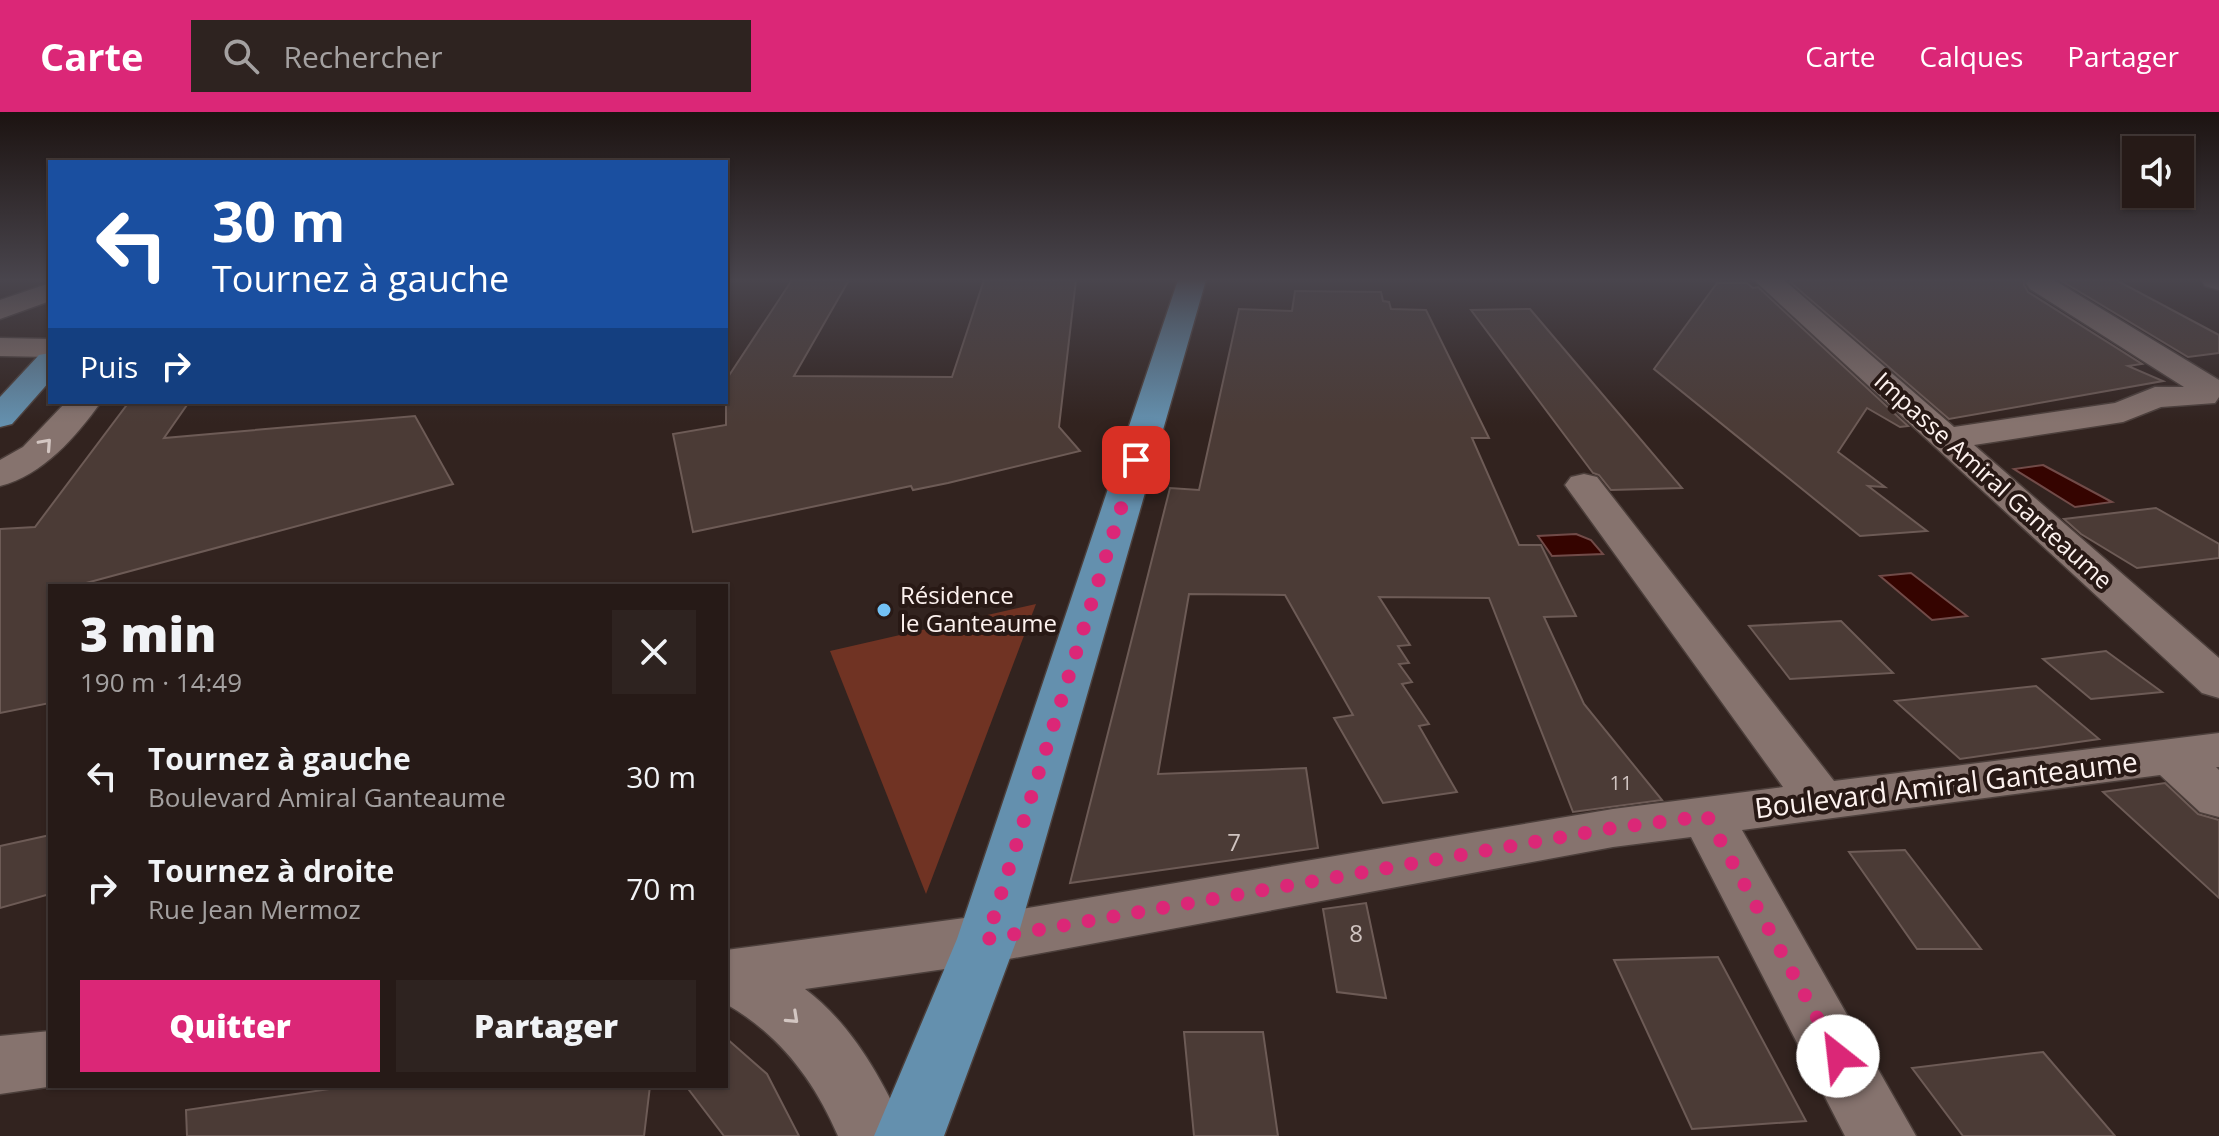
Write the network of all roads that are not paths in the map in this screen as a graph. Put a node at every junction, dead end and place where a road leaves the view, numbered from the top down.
1 (1177, 328) edge
2 (1821, 328) edge
3 (2115, 328) edge
4 (0, 347) edge
5 (48, 348) edge
6 (48, 364) edge
7 (2214, 387) edge
8 (82, 404) edge
9 (0, 417) edge
10 (1946, 439) junction
11 (0, 475) edge
12 (1584, 485) dead end
13 (2219, 683) edge
14 (2195, 753) edge
15 (2219, 799) edge
16 (1821, 801) junction
17 (1707, 816) junction
18 (987, 939) junction
19 (728, 975) edge
20 (728, 976) edge
21 (48, 1059) edge
22 (0, 1065) edge
23 (873, 1136) edge
24 (909, 1136) edge
25 (1881, 1136) edge

1 - 18 main road
2 - 10 street, Impasse Amiral Ganteaume
3 - 7 street
4 - 5 street
6 - 9 main road
7 - 10 street
11 -> 8 street
10 - 13 street, Impasse Amiral Ganteaume
12 - 16 street
14 - 15 street
14 - 16 street, Boulevard Amiral Ganteaume
16 - 17 street, Boulevard Amiral Ganteaume
17 - 18 street, Boulevard Amiral Ganteaume
17 - 25 street
18 - 19 street, Boulevard Amiral Ganteaume
18 - 24 main road
20 -> 23 street
21 - 22 street

